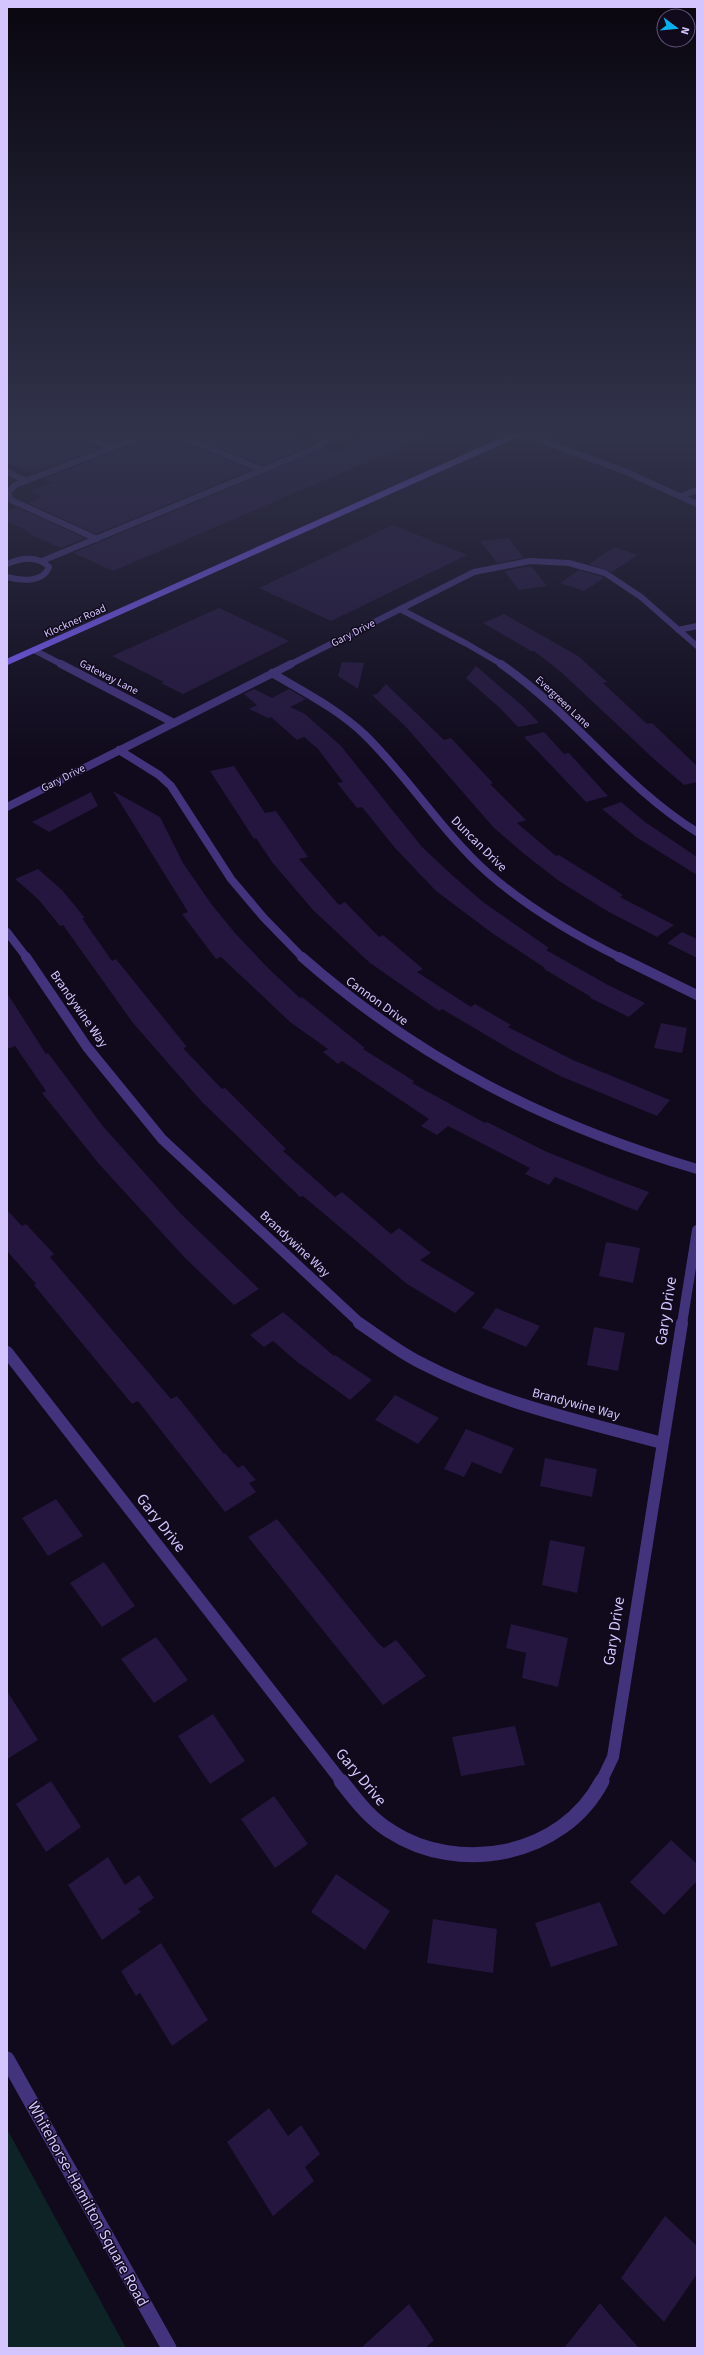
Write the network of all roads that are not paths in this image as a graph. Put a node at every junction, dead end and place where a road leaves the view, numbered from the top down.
1 (91, 541) edge
2 (277, 541) edge
3 (42, 561) junction
4 (7, 564) edge
5 (7, 577) edge
6 (400, 609) junction
7 (697, 626) edge
8 (678, 630) junction
9 (697, 646) edge
10 (34, 650) junction
11 (7, 662) edge
12 (272, 673) junction
13 (174, 723) junction
14 (119, 750) junction
15 (7, 807) edge
16 (697, 832) edge
17 (7, 932) edge
18 (697, 995) edge
19 (697, 1169) edge
20 (697, 1230) edge
21 (9, 1359) edge
22 (662, 1442) junction
23 (7, 2059) edge
24 (169, 2348) edge

1 - 3 street
2 - 10 main road, Klockner Road
3 - 4 street
3 - 5 street
6 - 8 street, Gary Drive
6 - 12 street, Gary Drive
6 - 16 street, Evergreen Lane
7 - 8 street
8 - 9 street, Gary Drive
10 - 11 main road, Klockner Road
10 - 13 street, Gateway Lane
12 - 13 street, Gary Drive
12 - 18 street, Duncan Drive
13 - 14 street, Gary Drive
14 - 15 street, Gary Drive
14 - 19 street, Cannon Drive
17 - 22 street, Brandywine Way
20 - 22 street, Gary Drive
21 - 22 street, Gary Drive
23 - 24 street, Whitehorse-Hamilton Square Road

